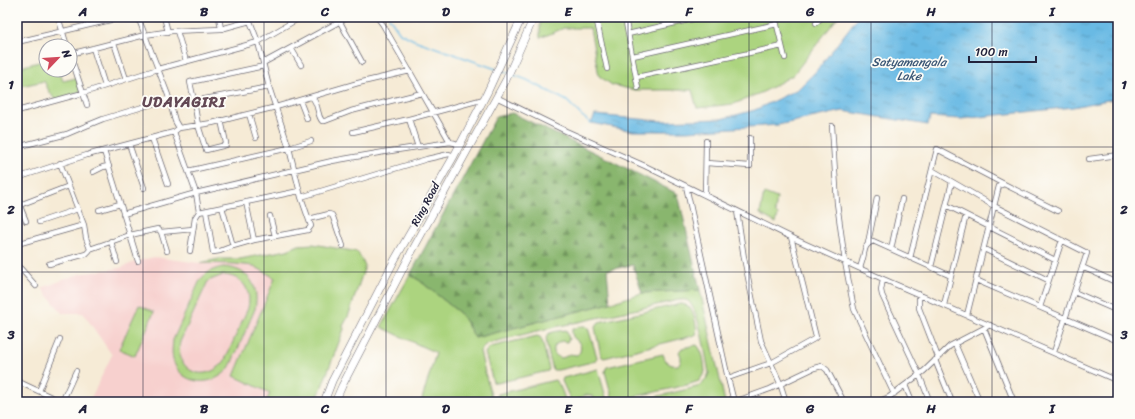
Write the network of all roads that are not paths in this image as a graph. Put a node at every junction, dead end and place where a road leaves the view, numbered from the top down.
1 (58, 17) edge
2 (122, 17) edge
3 (138, 17) edge
4 (164, 17) edge
5 (219, 17) edge
6 (301, 17) edge
7 (348, 17) edge
8 (377, 17) edge
9 (522, 17) edge
10 (534, 17) edge
11 (596, 17) edge
12 (624, 17) edge
13 (775, 17) edge
14 (815, 17) edge
15 (822, 17) edge
16 (698, 18) dead end
17 (249, 19) edge
18 (340, 22) junction
19 (777, 24) junction
20 (221, 29) junction
21 (178, 31) junction
22 (62, 32) junction
23 (168, 32) junction
24 (628, 34) junction
25 (145, 35) junction
26 (64, 38) edge
27 (17, 42) edge
28 (258, 42) junction
29 (114, 43) junction
30 (782, 46) junction
31 (93, 48) junction
32 (291, 48) junction
33 (78, 52) edge
34 (633, 56) junction
35 (785, 58) dead end
36 (186, 61) junction
37 (362, 62) dead end
38 (263, 64) junction
39 (301, 65) dead end
40 (158, 69) junction
41 (607, 69) dead end
42 (410, 71) junction
43 (637, 77) junction
44 (78, 78) edge
45 (126, 79) junction
46 (104, 86) junction
47 (269, 87) junction
48 (638, 88) dead end
49 (83, 93) junction
50 (422, 93) junction
51 (485, 96) junction
52 (312, 97) junction
53 (496, 97) junction
54 (169, 99) junction
55 (300, 101) junction
56 (194, 102) junction
57 (87, 105) dead end
58 (276, 107) junction
59 (17, 111) edge
60 (433, 113) junction
61 (249, 114) junction
62 (307, 119) dead end
63 (409, 119) junction
64 (221, 120) junction
65 (198, 125) junction
66 (832, 126) dead end
67 (179, 128) junction
68 (174, 132) junction
69 (353, 132) dead end
70 (152, 138) junction
71 (256, 138) dead end
72 (750, 138) dead end
73 (311, 141) dead end
74 (450, 142) junction
75 (706, 142) dead end
76 (129, 144) junction
77 (459, 146) junction
78 (17, 147) edge
79 (418, 147) junction
80 (289, 148) junction
81 (104, 151) junction
82 (1118, 155) edge
83 (454, 156) junction
84 (1089, 159) dead end
85 (706, 162) junction
86 (60, 163) junction
87 (109, 166) junction
88 (932, 170) junction
89 (188, 171) junction
90 (294, 171) junction
91 (93, 172) dead end
92 (17, 178) edge
93 (952, 182) junction
94 (168, 184) dead end
95 (1004, 184) junction
96 (69, 186) junction
97 (686, 186) junction
98 (144, 188) dead end
99 (300, 191) junction
100 (196, 193) junction
101 (705, 195) junction
102 (301, 197) junction
103 (877, 198) dead end
104 (17, 199) edge
105 (902, 199) dead end
106 (246, 202) junction
107 (120, 204) junction
108 (18, 205) edge
109 (946, 205) junction
110 (994, 206) junction
111 (222, 207) junction
112 (78, 209) junction
113 (98, 210) dead end
114 (206, 211) junction
115 (737, 211) junction
116 (1058, 211) dead end
117 (199, 212) junction
118 (123, 214) junction
119 (966, 215) junction
120 (270, 216) dead end
121 (309, 219) junction
122 (26, 221) dead end
123 (39, 222) dead end
124 (84, 225) junction
125 (989, 227) junction
126 (193, 229) junction
127 (161, 232) junction
128 (130, 235) junction
129 (275, 236) junction
130 (791, 237) junction
131 (254, 240) junction
132 (1062, 240) junction
133 (111, 241) junction
134 (868, 243) junction
135 (17, 244) edge
136 (233, 246) junction
137 (343, 246) dead end
138 (90, 248) junction
139 (890, 249) junction
140 (984, 249) junction
141 (167, 251) dead end
142 (190, 251) dead end
143 (910, 258) junction
144 (1055, 260) junction
145 (138, 261) dead end
146 (117, 262) dead end
147 (845, 262) junction
148 (49, 264) dead end
149 (17, 266) edge
150 (931, 267) junction
151 (1082, 267) junction
152 (860, 268) junction
153 (951, 276) junction
154 (883, 279) junction
155 (976, 280) junction
156 (1048, 280) junction
157 (1118, 283) edge
158 (36, 286) dead end
159 (1074, 292) junction
160 (919, 294) junction
161 (944, 305) junction
162 (1040, 307) junction
163 (1118, 311) edge
164 (967, 315) junction
165 (1065, 318) junction
166 (990, 325) junction
167 (984, 328) junction
168 (60, 340) dead end
169 (1118, 341) edge
170 (955, 344) junction
171 (1054, 352) junction
172 (937, 358) junction
173 (771, 363) junction
174 (76, 371) dead end
175 (919, 374) junction
176 (728, 378) junction
177 (332, 381) junction
178 (1118, 381) edge
179 (19, 382) dead end
180 (780, 383) junction
181 (905, 385) junction
182 (342, 386) junction
183 (39, 391) junction
184 (894, 394) junction
185 (890, 400) edge
186 (62, 402) edge
187 (324, 402) edge
188 (335, 402) edge
189 (734, 402) edge
190 (786, 402) edge
191 (844, 402) edge
192 (878, 402) edge
193 (912, 402) edge
194 (930, 402) edge
195 (952, 402) edge
196 (980, 402) edge
197 (1014, 402) edge

1 - 22 street
2 - 22 street
3 - 25 street
4 - 23 street
5 - 20 street
6 - 28 street
7 - 18 street
8 - 42 street
9 - 51 main road, Ring Road
10 - 53 main road, Ring Road
11 - 41 street
12 - 24 street
13 - 19 street
14 - 15 street
16 - 24 street
17 - 20 street
17 - 28 street
18 - 32 street
18 - 37 street
19 - 30 street
19 - 34 street
20 - 21 street
21 - 23 street
21 - 36 street
22 - 26 street
22 - 27 street
23 - 25 street
24 - 34 street
25 - 29 street
25 - 40 street
28 - 36 street
28 - 38 street
29 - 31 street
29 - 45 street
30 - 35 street
30 - 43 street
31 - 33 street
31 - 46 street
32 - 38 street
32 - 39 street
34 - 43 street
36 - 40 street
38 - 47 street
38 - 56 street
40 - 45 street
40 - 54 street
42 - 50 street
42 - 52 street
43 - 48 street
44 - 49 street
45 - 46 street
46 - 49 street
47 - 56 street
47 - 58 street
49 - 57 street
49 - 59 street
50 - 52 street
50 - 60 street
51 - 53 main road
51 - 60 street
51 - 77 main road, Ring Road
52 - 55 street
53 - 97 street
53 - 182 main road, Ring Road
54 - 67 street
54 - 78 street
55 - 58 street
55 - 62 street
56 - 65 street
58 - 61 street
58 - 80 street
60 - 63 street
60 - 74 street
61 - 64 street
61 - 71 street
63 - 69 street
63 - 79 street
64 - 65 street
64 - 65 street
65 - 67 street
66 - 147 street
67 - 68 street
68 - 70 street
68 - 89 street
70 - 76 street
70 - 94 street
72 - 85 street
73 - 80 street
74 - 77 street
74 - 79 street
75 - 85 street
76 - 81 street
76 - 98 street
77 - 83 main road, Ring Road
79 - 90 street
80 - 89 street
80 - 90 street
81 - 86 street
81 - 87 street
82 - 84 street
83 - 102 street
83 - 177 main road, Ring Road
85 - 101 street
86 - 92 street
86 - 96 street
87 - 91 street
87 - 107 street
88 - 93 street
88 - 95 street
88 - 143 street
89 - 100 street
90 - 99 street
90 - 100 street
93 - 109 street
93 - 110 street
95 - 110 street
95 - 116 street
96 - 108 street
96 - 112 street
97 - 101 street
97 - 176 street
99 - 102 street
99 - 106 street
100 - 117 street
100 - 118 street
101 - 115 street
102 - 121 street
103 - 134 street
104 - 108 street
105 - 139 street
106 - 111 street
106 - 131 street
107 - 113 street
107 - 118 street
108 - 122 street
109 - 119 street
109 - 150 street
110 - 125 street
110 - 132 street
111 - 114 street
111 - 136 street
112 - 123 street
112 - 124 street
114 - 117 street
114 - 136 street
115 - 130 street
115 - 173 street
117 - 126 street
118 - 128 street
119 - 125 street
119 - 153 street
120 - 129 street
121 - 129 street
121 - 137 street
124 - 135 street
124 - 138 street
125 - 140 street
125 - 144 street
126 - 127 street
126 - 142 street
127 - 128 street
127 - 141 street
128 - 133 street
128 - 145 street
129 - 131 street
130 - 147 street
130 - 173 street
131 - 136 street
132 - 144 street
132 - 151 street
133 - 138 street
133 - 146 street
134 - 139 street
134 - 152 street
138 - 148 street
139 - 143 street
140 - 155 street
140 - 156 street
143 - 150 street
144 - 156 street
147 - 152 street
147 - 184 street
149 - 158 street
150 - 153 street
151 - 157 street
151 - 159 street
152 - 154 street
153 - 161 street
154 - 160 street
154 - 175 street
155 - 162 street
155 - 164 street
156 - 162 street
159 - 163 street
159 - 165 street
160 - 161 street
160 - 172 street
161 - 164 street
162 - 165 street
164 - 166 street
165 - 169 street
165 - 171 street
166 - 167 street
166 - 171 street
167 - 170 street
167 - 197 street
168 - 183 street
170 - 172 street
170 - 196 street
171 - 178 street
172 - 175 street
172 - 195 street
173 - 176 street
173 - 180 street
174 - 186 street
175 - 181 street
175 - 194 street
176 - 189 street
177 - 182 main road
177 - 187 main road, Ring Road
179 - 183 street
180 - 189 street
180 - 190 street
180 - 191 street
181 - 184 street
181 - 193 street
182 - 188 main road, Ring Road
183 - 186 street
184 - 185 street
185 - 192 street

